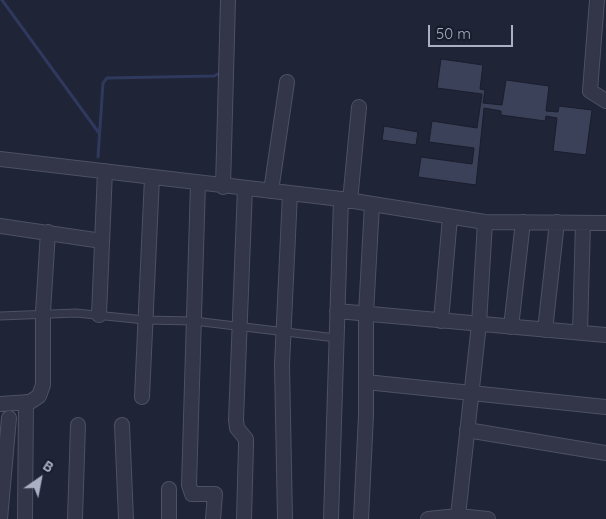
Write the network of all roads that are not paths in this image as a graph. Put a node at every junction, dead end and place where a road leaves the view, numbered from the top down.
1 (228, 0) edge
2 (597, 0) edge
3 (287, 82) dead end
4 (606, 101) edge
5 (359, 107) dead end
6 (0, 160) edge
7 (105, 171) junction
8 (152, 177) junction
9 (198, 183) junction
10 (223, 187) junction
11 (245, 188) junction
12 (271, 191) junction
13 (290, 193) junction
14 (345, 200) junction
15 (372, 204) junction
16 (450, 217) junction
17 (485, 222) junction
18 (523, 222) junction
19 (557, 222) junction
20 (583, 223) junction
21 (606, 223) edge
22 (0, 226) edge
23 (48, 232) junction
24 (102, 241) junction
25 (337, 311) junction
26 (43, 312) junction
27 (366, 314) junction
28 (99, 315) junction
29 (0, 316) edge
30 (145, 320) junction
31 (194, 321) junction
32 (442, 321) junction
33 (479, 324) junction
34 (511, 326) junction
35 (240, 328) junction
36 (545, 330) junction
37 (283, 332) junction
38 (580, 332) junction
39 (606, 335) edge
40 (336, 338) junction
41 (366, 382) junction
42 (471, 393) junction
43 (142, 397) dead end
44 (26, 402) junction
45 (0, 404) edge
46 (606, 407) edge
47 (9, 418) dead end
48 (78, 425) dead end
49 (122, 425) dead end
50 (467, 430) junction
51 (606, 453) edge
52 (169, 489) dead end
53 (458, 516) junction
54 (0, 519) edge
55 (25, 519) edge
56 (75, 519) edge
57 (126, 519) edge
58 (169, 519) edge
59 (213, 519) edge
60 (244, 519) edge
61 (285, 519) edge
62 (330, 519) edge
63 (361, 519) edge
64 (428, 519) edge
65 (488, 519) edge

1 - 10 street
2 - 4 street
3 - 12 street
5 - 14 street
6 - 7 street
7 - 8 street
7 - 24 street
8 - 9 street
8 - 30 street
9 - 10 street
9 - 31 street
10 - 11 street
11 - 12 street
11 - 35 street
12 - 13 street
13 - 14 street
13 - 37 street
14 - 15 street
14 - 25 street
15 - 16 street
15 - 27 street
16 - 17 street
16 - 32 street
17 - 18 street
17 - 33 street
18 - 19 street
18 - 34 street
19 - 20 street
19 - 36 street
20 - 21 street
20 - 38 street
22 - 23 street
23 - 24 street
23 - 26 street
24 - 28 street
25 - 27 street
25 - 40 street
26 - 28 lane
26 - 29 lane
26 - 44 street
27 - 32 street
27 - 41 street
28 - 30 lane
30 - 31 lane
30 - 43 street
31 - 35 lane
31 - 59 street
32 - 33 street
33 - 34 street
33 - 42 street
34 - 36 street
35 - 37 lane
35 - 60 street
36 - 38 street
37 - 40 lane
37 - 61 street
38 - 39 street
40 - 62 street
41 - 42 street
41 - 63 street
42 - 46 street
42 - 50 street
44 - 45 street
44 - 55 street
47 - 54 street
48 - 56 street
49 - 57 street
50 - 51 street
50 - 53 street
52 - 58 street
53 - 64 street
53 - 65 street

